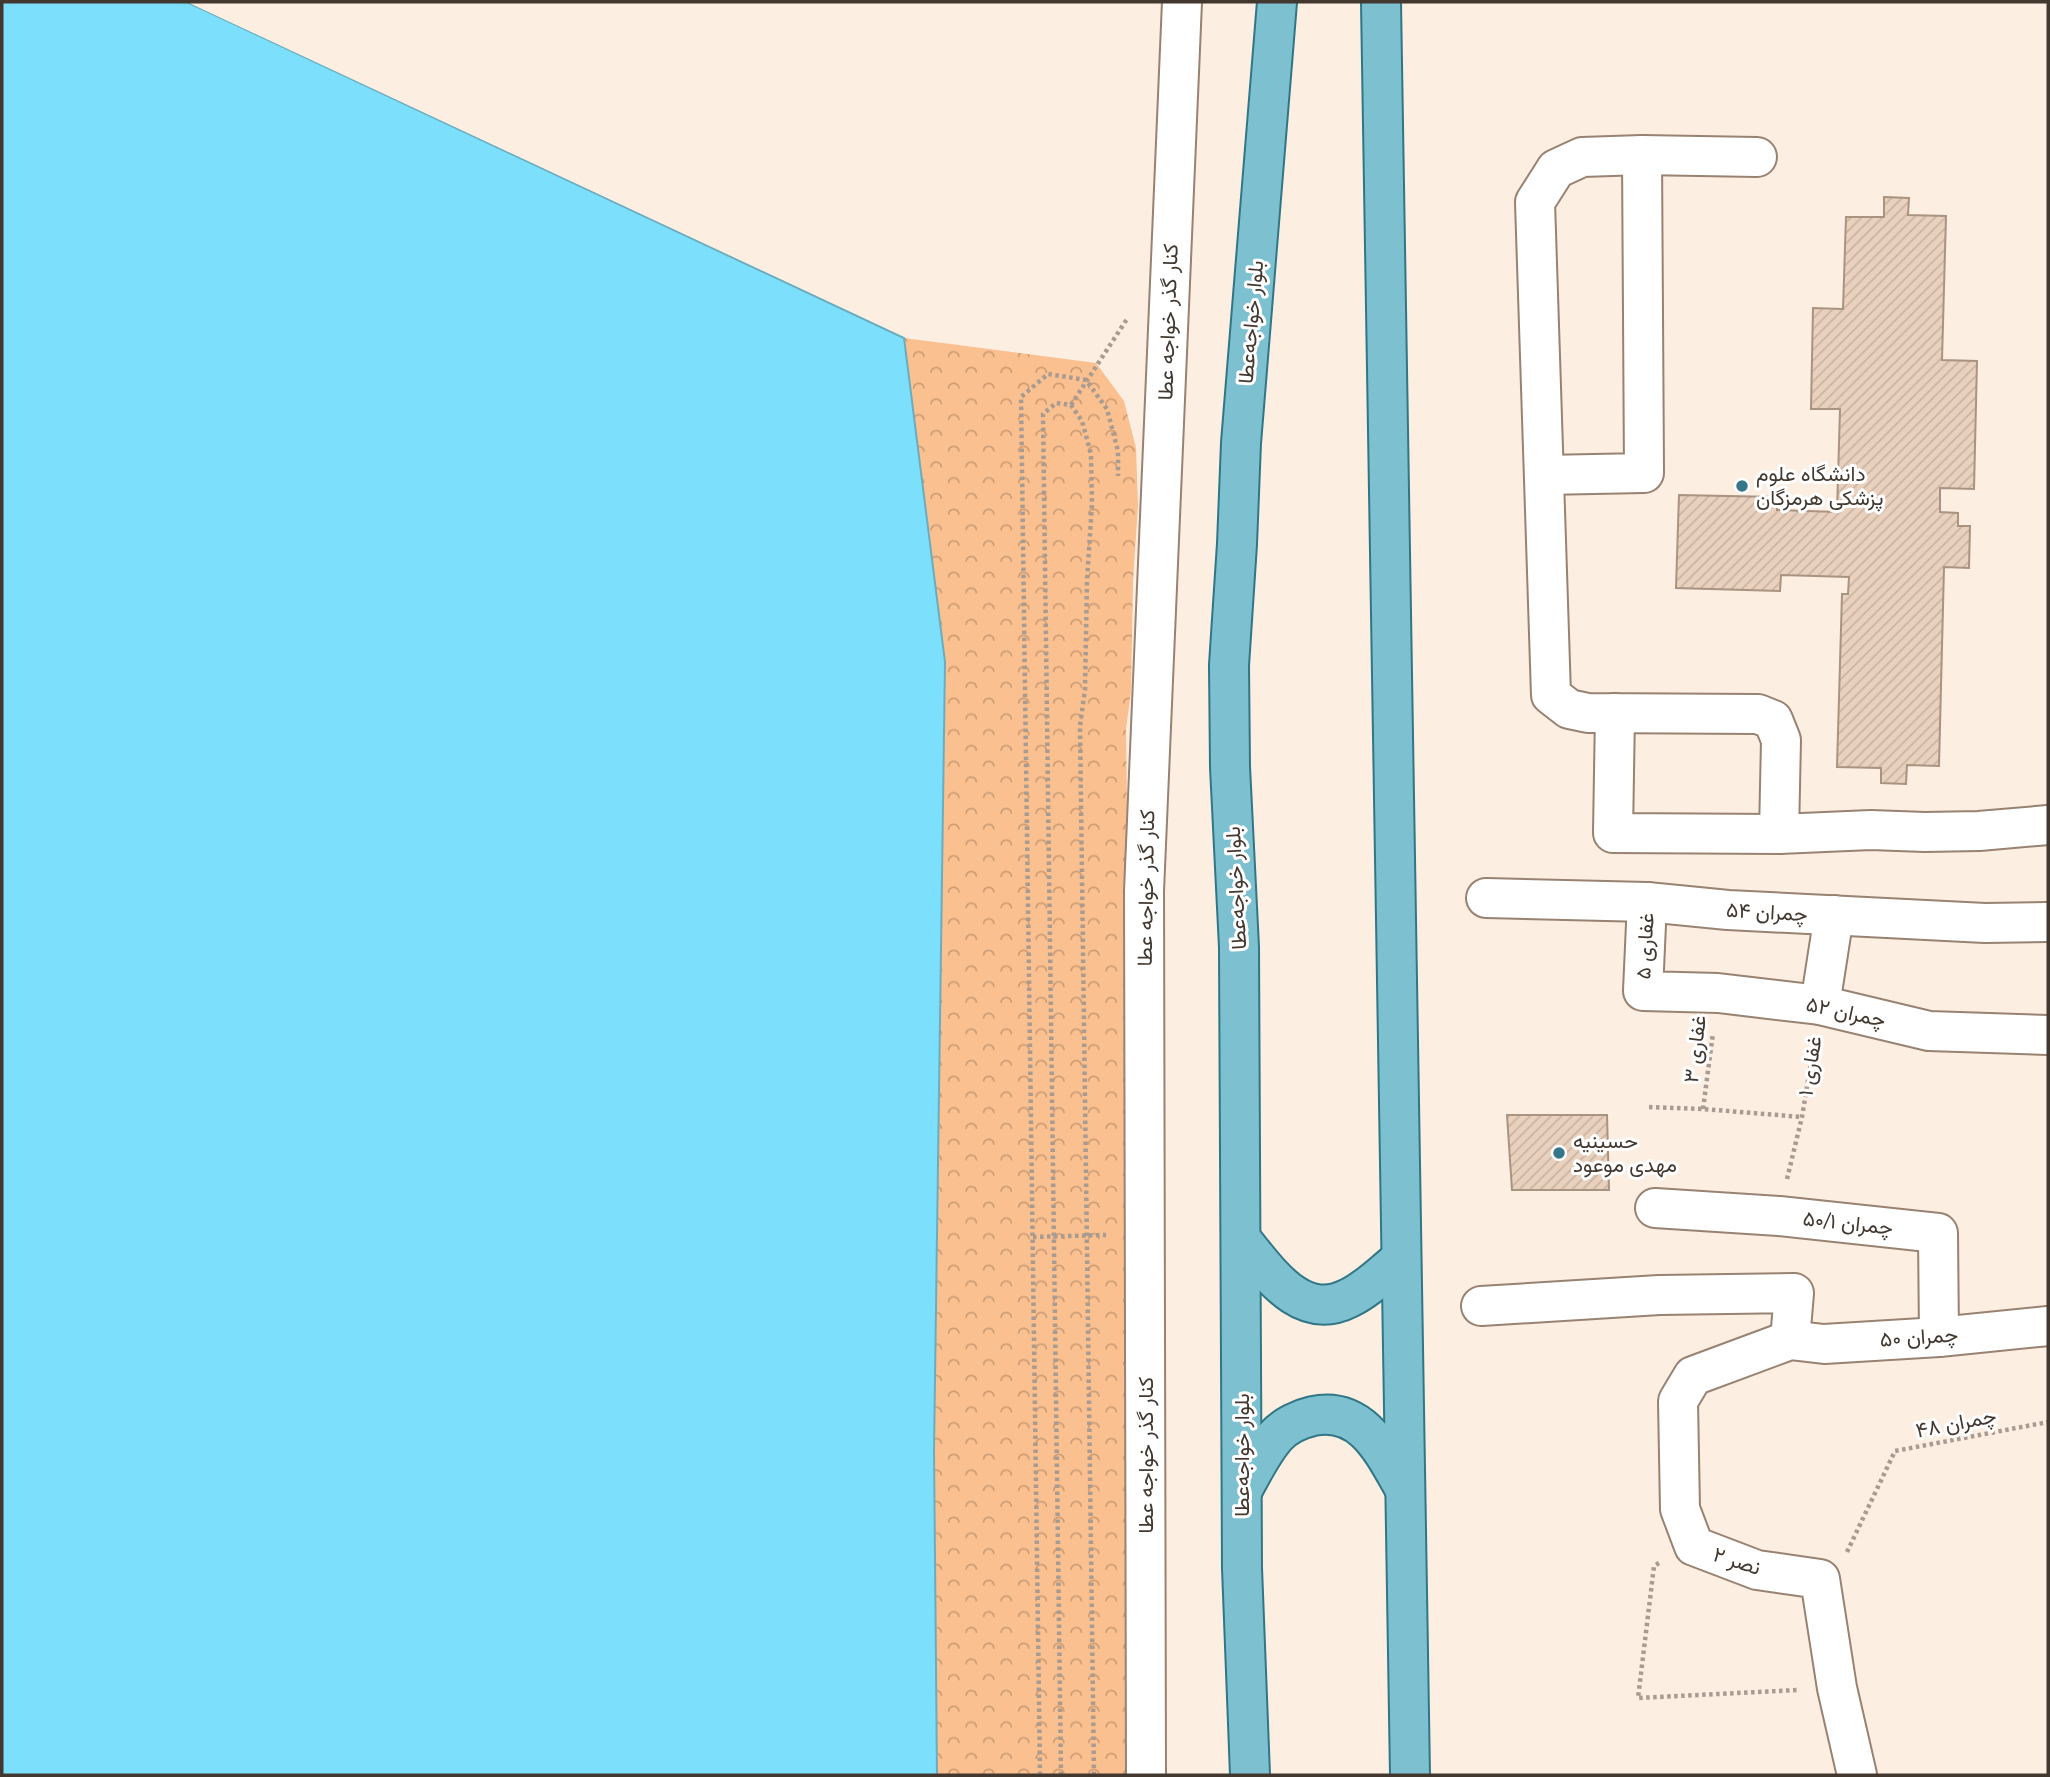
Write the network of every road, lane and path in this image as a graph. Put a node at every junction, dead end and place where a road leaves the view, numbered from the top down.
1 (1182, 2) edge
2 (1277, 2) edge
3 (1381, 2) edge
4 (1642, 155) junction
5 (1757, 157) dead end
6 (1132, 312) dead end
7 (1021, 397) dead end
8 (1071, 405) junction
9 (1544, 475) junction
10 (1615, 713) junction
11 (2048, 825) edge
12 (1779, 834) junction
13 (1486, 898) dead end
14 (1647, 902) junction
15 (1834, 915) junction
16 (2048, 922) edge
17 (1643, 991) joint
18 (1718, 993) junction
19 (1821, 1005) junction
20 (2048, 1035) edge
21 (1649, 1107) dead end
22 (1703, 1109) junction
23 (1802, 1117) junction
24 (1655, 1208) dead end
25 (1779, 1216) junction
26 (1146, 1235) junction
27 (1087, 1236) junction
28 (1033, 1237) junction
29 (1054, 1237) junction
30 (1241, 1239) junction
31 (1401, 1259) junction
32 (1481, 1306) dead end
33 (2048, 1326) edge
34 (1939, 1337) junction
35 (1790, 1340) junction
36 (2048, 1422) edge
37 (1404, 1488) junction
38 (1242, 1491) junction
39 (1694, 1546) junction
40 (1820, 1579) junction
41 (1837, 1688) junction
42 (1040, 1775) edge
43 (1061, 1775) edge
44 (1094, 1775) edge
45 (1146, 1775) edge
46 (1250, 1775) edge
47 (1410, 1775) edge
48 (1857, 1775) edge

1 - 26 street, کنار گذر خواجه عطا
2 - 30 main road, بلوار خواجه‌عطا
3 - 31 main road
4 - 5 street
4 - 9 street
4 - 9 street
6 - 8 path
7 - 28 path
8 - 27 path
8 - 29 path
9 - 10 street
10 - 12 street
10 - 12 street
11 - 12 street
13 - 14 street, چمران ۵۴
14 - 15 street, چمران ۵۴
14 - 17 street, غفاری ۵
15 - 16 street, چمران ۵۴
15 - 19 street
17 - 18 street, چمران ۵۲
18 - 19 street, چمران ۵۲
18 - 22 path, غفاری ۳
19 - 20 street, چمران ۵۲
19 - 23 path, غفاری ۱
21 - 22 path
22 - 23 path
23 - 25 path, غفاری ۱
24 - 25 street, چمران ۵۰/۱
25 - 34 street, چمران ۵۰/۱
26 - 27 path
26 - 45 street, کنار گذر خواجه عطا
27 - 29 path
27 - 44 path
28 - 29 path
28 - 42 path
29 - 43 path
30 - 31 main road
30 - 38 main road, بلوار خواجه‌عطا
31 - 37 main road
32 - 35 street
33 - 34 street, چمران ۵۰
34 - 35 street, چمران ۵۰
35 - 39 street, نصر ۲
36 - 40 path, چمران ۴۸
37 - 38 main road
37 - 47 main road
38 - 46 main road, بلوار خواجه‌عطا
39 - 40 street, نصر ۲
39 - 41 path
40 - 41 street
41 - 48 street

